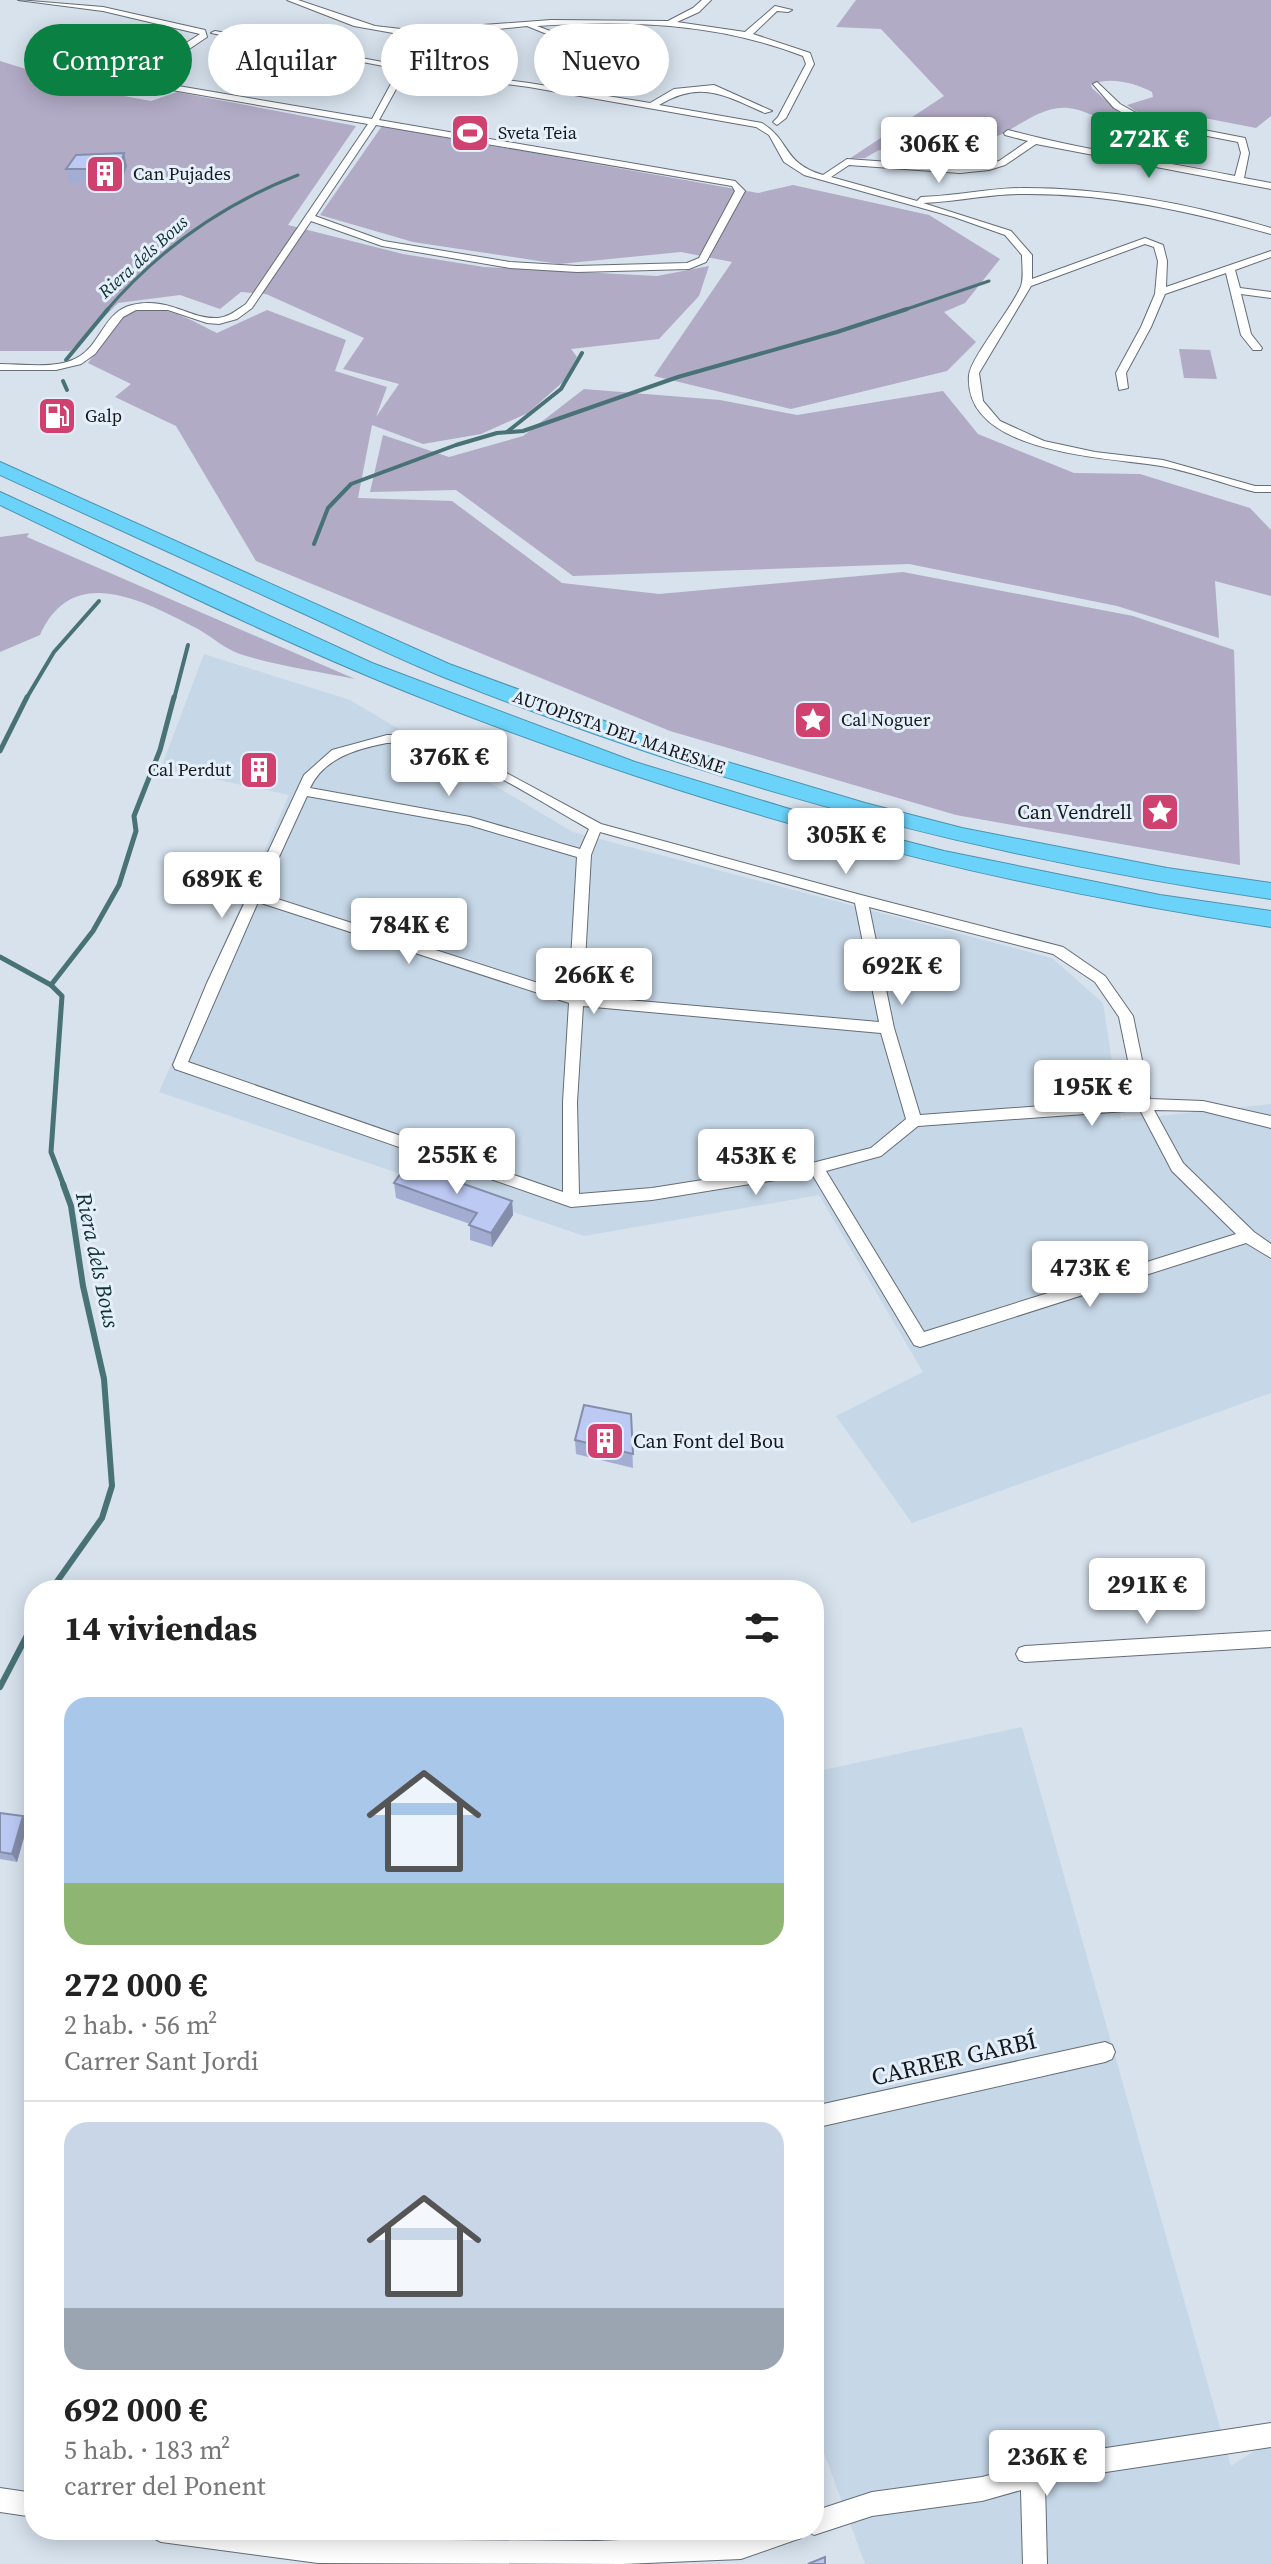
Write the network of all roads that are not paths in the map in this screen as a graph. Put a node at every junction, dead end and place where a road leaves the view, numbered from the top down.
1 (22, 0) edge
2 (92, 0) edge
3 (293, 0) edge
4 (707, 0) edge
5 (49, 2) edge
6 (788, 10) dead end
7 (174, 24) edge
8 (177, 24) edge
9 (540, 24) edge
10 (663, 24) joint
11 (669, 24) edge
12 (529, 25) junction
13 (534, 25) edge
14 (534, 27) edge
15 (192, 29) edge
16 (203, 33) junction
17 (746, 36) junction
18 (381, 65) edge
19 (1097, 84) dead end
20 (518, 86) edge
21 (792, 95) junction
22 (389, 96) edge
23 (651, 106) junction
24 (768, 111) junction
25 (757, 121) junction
26 (777, 122) junction
27 (373, 124) junction
28 (1008, 133) dead end
29 (1034, 141) junction
30 (777, 144) junction
31 (826, 180) junction
32 (1239, 180) junction
33 (1271, 186) edge
34 (894, 198) junction
35 (308, 217) junction
36 (1271, 231) edge
37 (1271, 254) edge
38 (1230, 268) junction
39 (1027, 284) junction
40 (1235, 290) junction
41 (1161, 292) junction
42 (1271, 295) edge
43 (1257, 348) dead end
44 (0, 367) edge
45 (1123, 388) dead end
46 (0, 468) edge
47 (1271, 489) edge
48 (0, 498) edge
49 (303, 791) junction
50 (596, 827) junction
51 (584, 855) junction
52 (1271, 891) edge
53 (254, 896) junction
54 (861, 900) junction
55 (1271, 919) edge
56 (576, 1000) junction
57 (887, 1028) junction
58 (1144, 1104) junction
59 (914, 1121) junction
60 (1271, 1122) edge
61 (816, 1168) junction
62 (571, 1201) junction
63 (1248, 1236) junction
64 (1271, 1252) edge
65 (1271, 1639) edge
66 (1025, 1654) dead end
67 (1105, 2052) dead end
68 (824, 2115) edge
69 (1271, 2435) edge
70 (1033, 2477) junction
71 (0, 2500) edge
72 (24, 2504) edge
73 (824, 2520) edge
74 (236, 2540) edge
75 (762, 2540) edge
76 (1035, 2564) edge

1 - 5 street
2 - 8 street
3 - 12 street
4 - 10 street
5 - 7 street
6 - 17 street
9 - 10 street
11 - 17 street
12 - 13 street
12 - 14 street
15 - 16 street
16 - 18 street
16 - 27 street
17 - 21 street
19 - 32 street
20 - 23 street
21 - 24 street
21 - 26 street
22 - 27 street
23 - 24 street
23 - 25 street
24 - 25 street
25 - 26 street
25 - 30 street
26 - 30 street
27 - 35 street
27 - 35 street
28 - 29 street
29 - 31 street
29 - 32 street
30 - 31 street
31 - 34 street
32 - 33 street
34 - 36 street
34 - 39 street
35 - 44 street
37 - 38 street
38 - 40 street
38 - 41 street
39 - 41 street
39 - 47 street
40 - 42 street
40 - 43 street
41 - 45 street
46 - 52 highway, AUTOPISTA DEL MARESME
48 - 55 highway, AUTOPISTA DEL MARESME
49 - 50 street
49 - 51 street
49 - 53 street
50 - 51 street
50 - 54 street
51 - 56 street
53 - 56 street
53 - 62 street
54 - 57 street
54 - 58 street
56 - 57 street
56 - 62 street
57 - 59 street
58 - 59 street
58 - 60 street
58 - 63 street
59 - 61 street
61 - 62 street
61 - 63 street
63 - 64 street
65 - 66 street
67 - 68 street, CARRER GARBÍ
69 - 70 street
70 - 73 street
70 - 76 street
71 - 72 street
74 - 75 street

